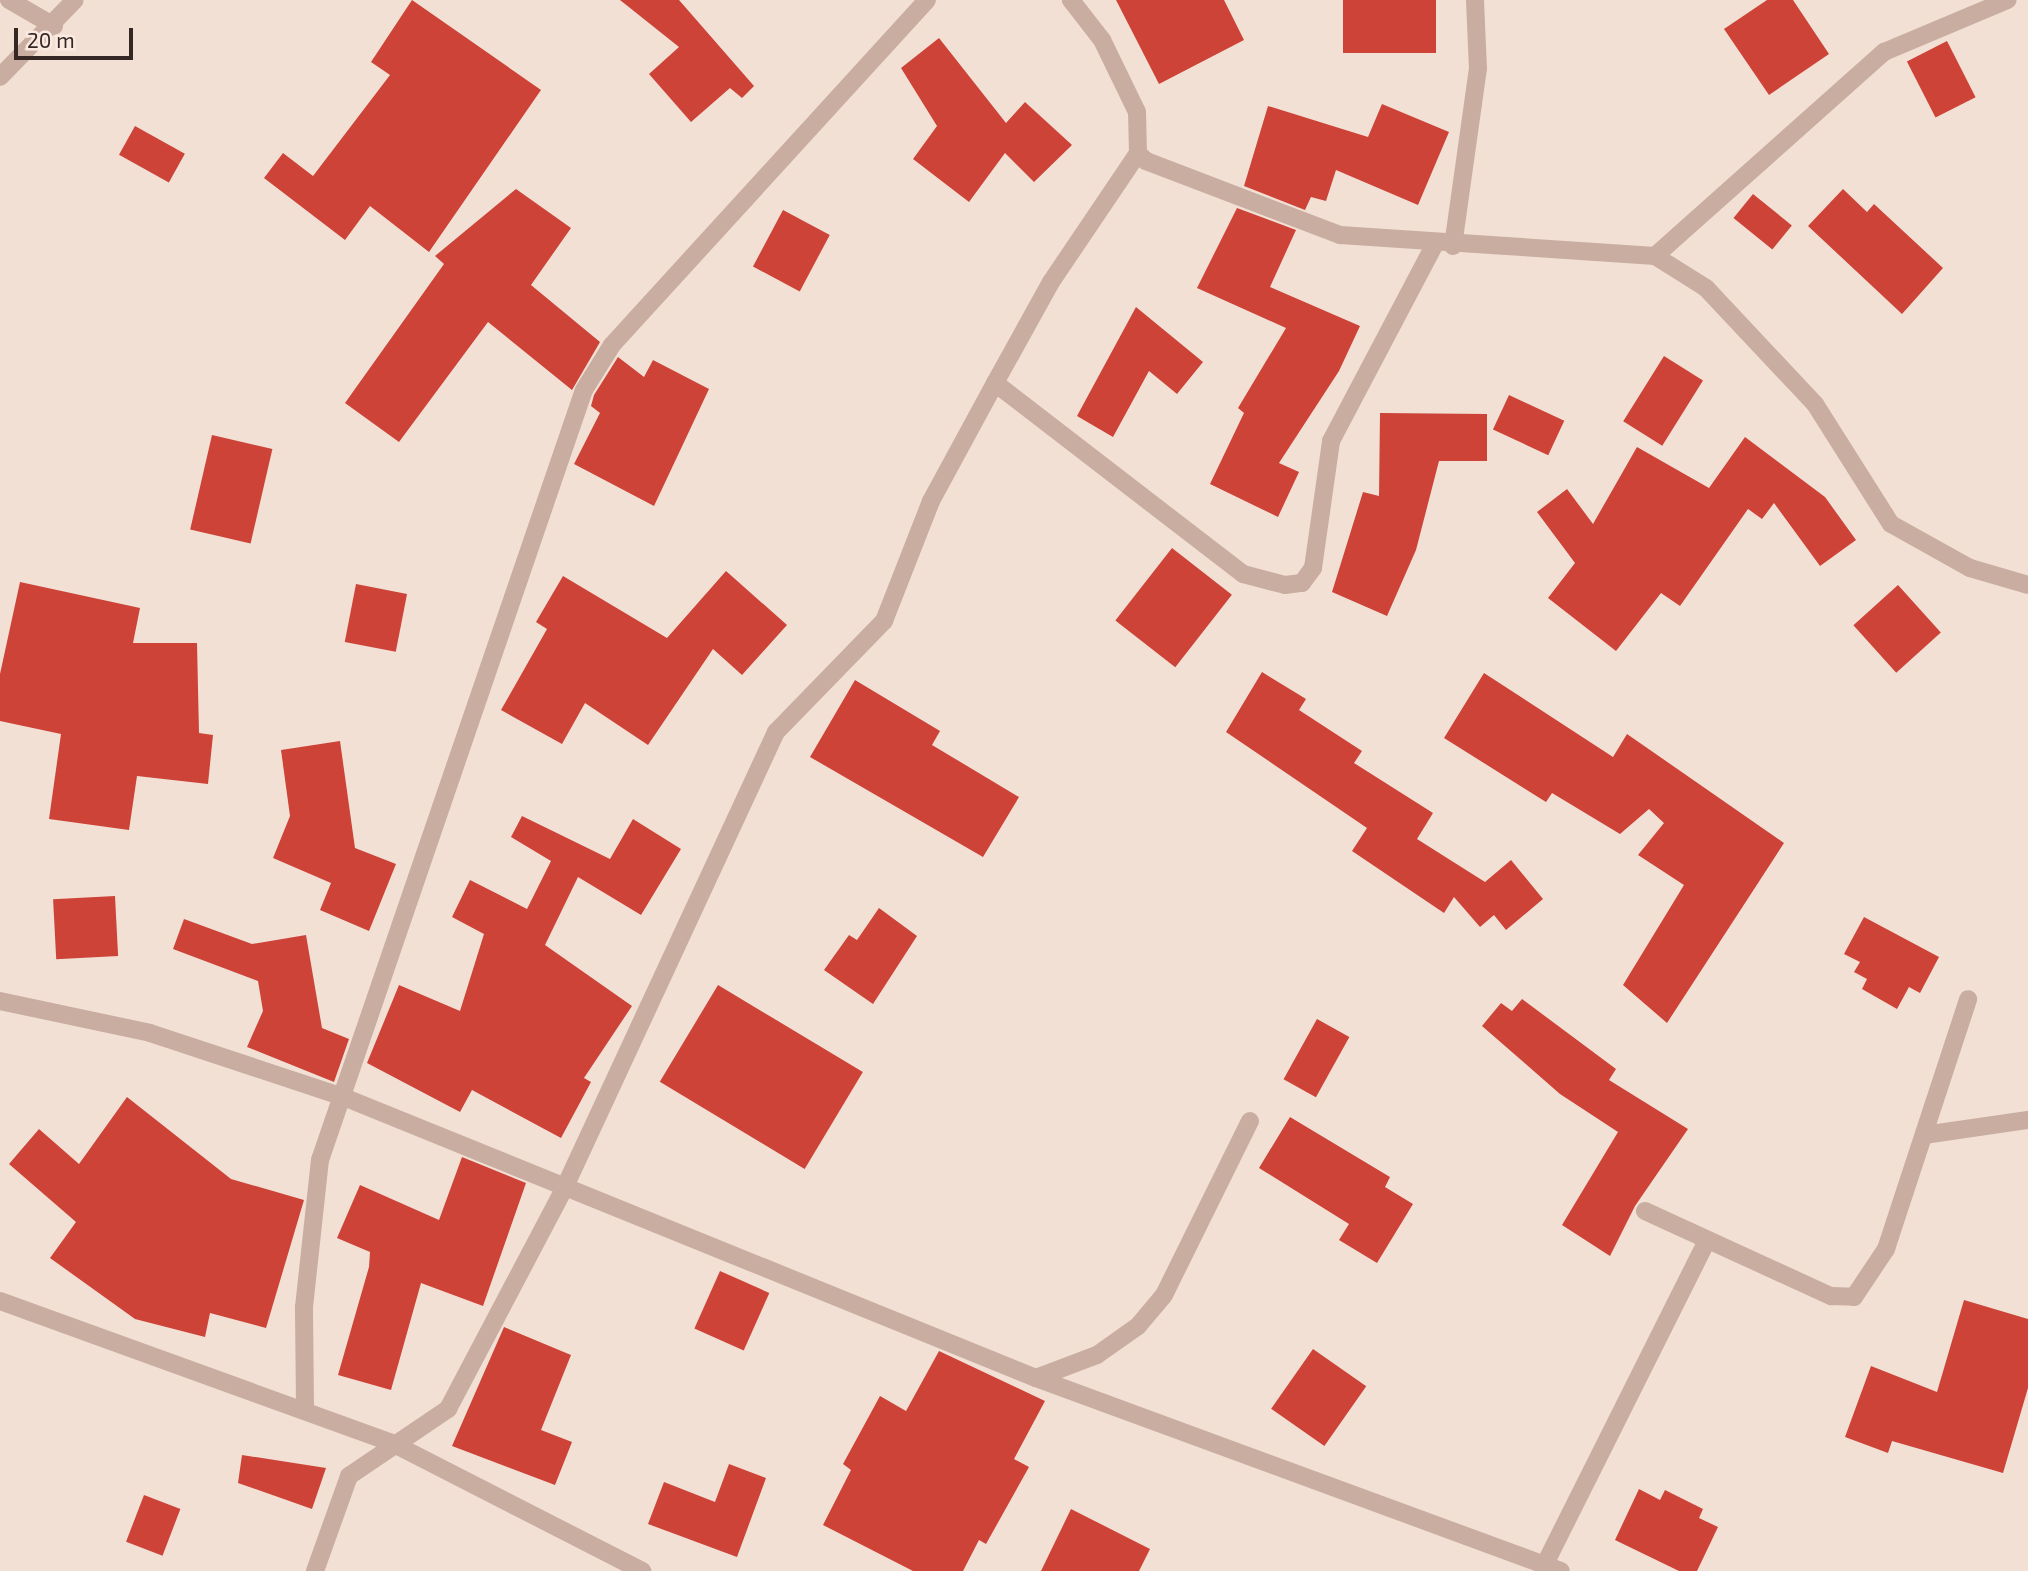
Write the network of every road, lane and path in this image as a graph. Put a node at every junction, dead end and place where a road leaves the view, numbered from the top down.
1 (9, 0) edge
2 (75, 0) edge
3 (928, 0) edge
4 (1072, 0) edge
5 (1475, 0) edge
6 (2008, 0) edge
7 (54, 26) junction
8 (0, 77) edge
9 (1138, 153) junction
10 (1444, 245) junction
11 (1655, 256) junction
12 (995, 383) junction
13 (2028, 585) edge
14 (1968, 999) dead end
15 (0, 1001) edge
16 (346, 1098) junction
17 (2028, 1120) edge
18 (1251, 1121) dead end
19 (1924, 1135) junction
20 (563, 1191) junction
21 (1645, 1211) dead end
22 (1706, 1243) junction
23 (0, 1301) edge
24 (1036, 1378) junction
25 (305, 1407) junction
26 (394, 1444) junction
27 (1543, 1567) edge
28 (315, 1571) edge
29 (642, 1571) edge

1 - 7 street
2 - 7 street
3 - 16 street
4 - 9 street
5 - 10 street
6 - 11 street
7 - 8 street
9 - 10 street
9 - 12 street
10 - 11 street
10 - 12 street
11 - 13 street
12 - 20 street
14 - 19 street
15 - 16 street
16 - 20 street
16 - 25 street
17 - 19 street
18 - 24 street
19 - 22 street
20 - 24 street
20 - 26 street
21 - 22 street
22 - 27 street
23 - 25 street
24 - 27 street
25 - 26 street
26 - 28 street
26 - 29 street

